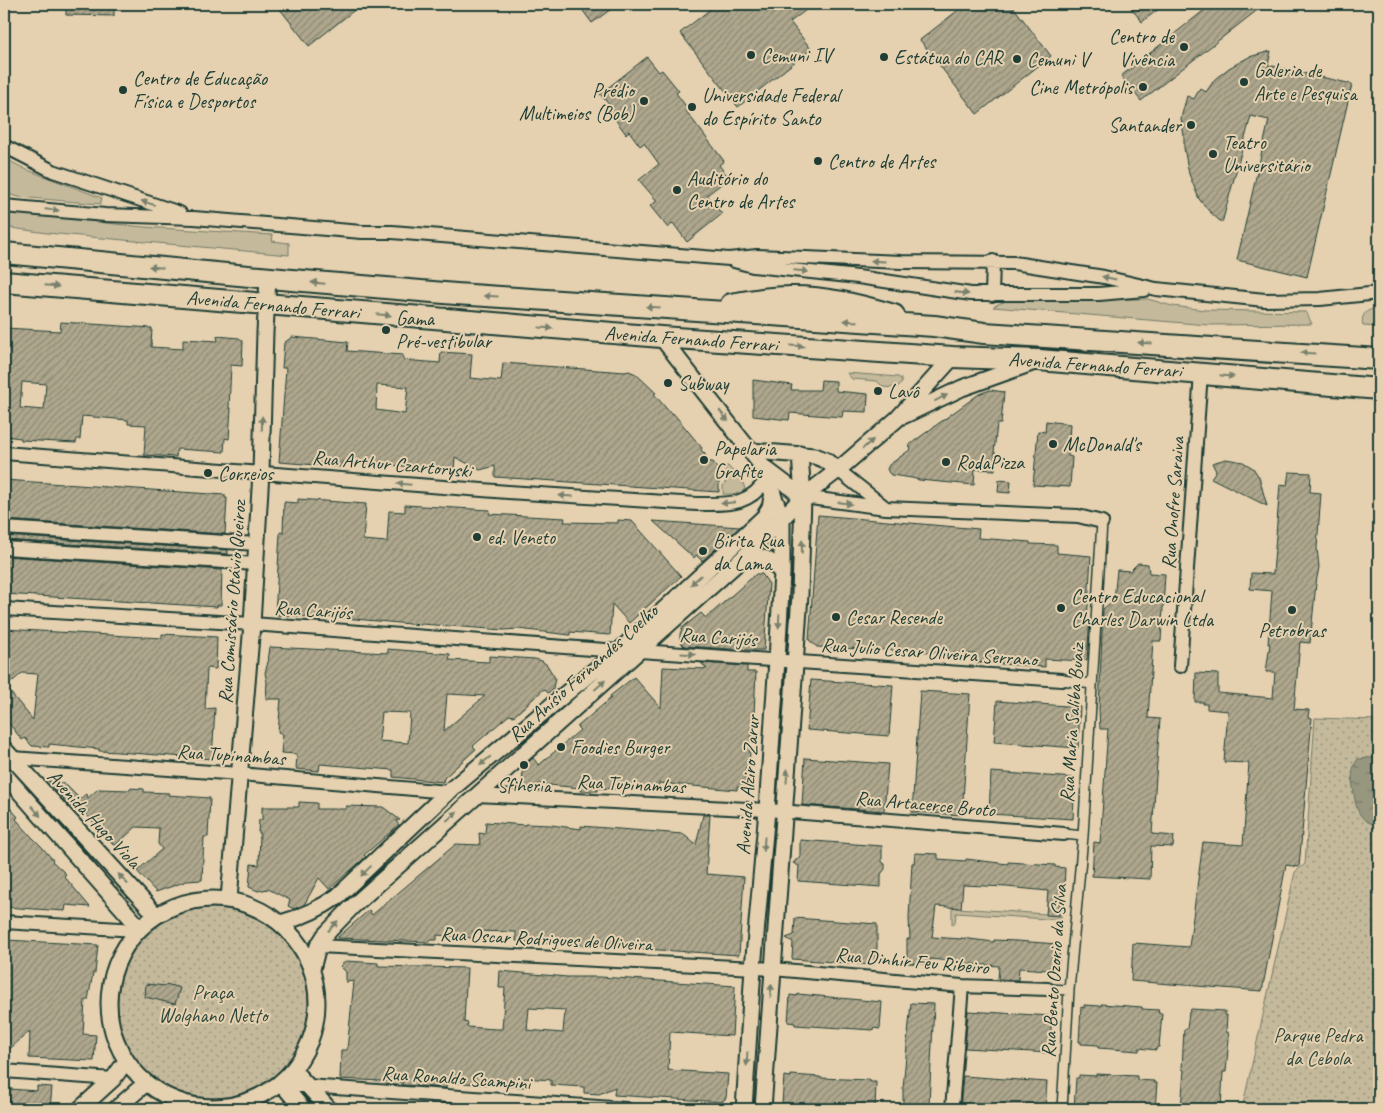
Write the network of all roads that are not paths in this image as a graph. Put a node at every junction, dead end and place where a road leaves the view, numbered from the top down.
1 (4, 146) edge
2 (4, 206) edge
3 (194, 218) junction
4 (4, 253) edge
5 (729, 259) junction
6 (993, 261) junction
7 (902, 262) junction
8 (268, 278) junction
9 (4, 282) edge
10 (900, 284) junction
11 (1156, 289) junction
12 (1379, 293) edge
13 (992, 295) junction
14 (266, 304) junction
15 (934, 326) junction
16 (661, 338) junction
17 (953, 356) junction
18 (1379, 358) edge
19 (1039, 360) junction
20 (1201, 373) junction
21 (1379, 388) edge
22 (897, 419) junction
23 (752, 451) junction
24 (4, 453) edge
25 (800, 454) junction
26 (838, 470) junction
27 (261, 472) junction
28 (765, 472) junction
29 (773, 493) junction
30 (804, 497) junction
31 (886, 508) junction
32 (782, 518) junction
33 (1102, 522) joint
34 (4, 528) edge
35 (257, 544) junction
36 (4, 548) edge
37 (743, 558) junction
38 (256, 564) junction
39 (782, 572) junction
40 (4, 609) edge
41 (252, 624) junction
42 (619, 651) junction
43 (640, 651) junction
44 (777, 660) junction
45 (794, 662) junction
46 (1180, 666) dead end
47 (1062, 680) joint
48 (1092, 684) junction
49 (564, 695) junction
50 (574, 708) junction
51 (540, 716) junction
52 (550, 730) junction
53 (8, 754) edge
54 (4, 774) edge
55 (240, 774) junction
56 (448, 792) junction
57 (476, 795) junction
58 (767, 810) junction
59 (784, 812) junction
60 (1064, 834) joint
61 (1083, 836) junction
62 (229, 899) junction
63 (156, 915) junction
64 (4, 922) edge
65 (281, 924) junction
66 (138, 929) junction
67 (318, 946) junction
68 (753, 968) junction
69 (312, 969) junction
70 (773, 969) junction
71 (962, 986) junction
72 (1048, 989) joint
73 (1069, 990) junction
74 (126, 1061) junction
75 (4, 1070) edge
76 (293, 1070) junction
77 (114, 1079) junction
78 (146, 1083) junction
79 (282, 1085) junction
80 (308, 1086) junction
81 (80, 1109) edge
82 (116, 1109) edge
83 (206, 1109) edge
84 (303, 1109) edge
85 (329, 1109) edge
86 (626, 1109) edge
87 (744, 1109) edge
88 (763, 1109) edge
89 (952, 1109) edge
90 (1062, 1109) edge

3 -> 1 street
2 -> 3 street
3 - 5 street
8 -> 4 main road, Avenida Fernando Ferrari
7 -> 5 street
5 -> 10 street
6 - 7 street
11 -> 6 street
6 - 13 street
7 - 10 street
8 - 14 street, Rua Comissário Otávio Queiroz
15 -> 8 main road, Avenida Fernando Ferrari
9 -> 14 main road, Avenida Fernando Ferrari
10 -> 13 street
11 - 12 street
11 - 13 street
14 -> 16 main road, Avenida Fernando Ferrari
27 -> 14 street, Rua Comissário Otávio Queiroz
15 - 17 main road
18 -> 15 main road, Avenida Fernando Ferrari
16 -> 17 main road, Avenida Fernando Ferrari
16 -> 23 street
17 - 19 main road, Avenida Fernando Ferrari
17 - 22 street, Rua Anísio Fernandes Coelho
19 - 20 main road, Avenida Fernando Ferrari
22 -> 19 street, Rua Anísio Fernandes Coelho
20 -> 21 main road, Avenida Fernando Ferrari
20 - 46 street, Rua Onofre Saraiva
26 -> 22 street, Rua Anísio Fernandes Coelho
23 - 25 street
23 - 28 street
24 - 27 street, Rua Arthur Czartoryski
25 - 26 street
25 - 30 street, Avenida Alziro Zarur
26 - 30 street, Rua Anísio Fernandes Coelho
26 - 31 street
28 -> 27 street, Rua Arthur Czartoryski
27 - 35 street, Rua Comissário Otávio Queiroz
28 - 29 street, Avenida Alziro Zarur
28 - 30 street
29 - 32 street, Avenida Alziro Zarur
29 -> 42 street, Rua Anísio Fernandes Coelho
30 -> 31 street
30 - 32 street, Rua Anísio Fernandes Coelho
45 -> 30 street, Avenida Alziro Zarur
31 - 33 street
32 - 37 street, Rua Anísio Fernandes Coelho
32 - 39 street, Avenida Alziro Zarur
33 - 48 street, Rua Maria Saliba Buaiz
34 - 35 street
35 - 38 street, Rua Comissário Otávio Queiroz
36 - 38 street
37 - 39 street
37 - 43 street, Rua Anísio Fernandes Coelho
38 - 41 street, Rua Comissário Otávio Queiroz
39 -> 44 street, Avenida Alziro Zarur
40 - 41 street, Rua Carijós
41 - 42 street, Rua Carijós
41 - 55 street, Rua Comissário Otávio Queiroz
42 - 49 street, Rua Anísio Fernandes Coelho
43 -> 44 street, Rua Carijós
50 -> 43 street, Rua Anísio Fernandes Coelho
44 - 45 street, Rua Carijós
44 - 58 street, Avenida Alziro Zarur
45 - 47 street, Rua Julio Cesar Oliveira Serrano
59 -> 45 street, Avenida Alziro Zarur
47 - 48 street
48 - 61 street, Rua Maria Saliba Buaiz
49 - 50 street
49 - 51 street, Rua Anísio Fernandes Coelho
50 - 52 street, Rua Anísio Fernandes Coelho
51 - 52 street
51 -> 56 street, Rua Anísio Fernandes Coelho
52 - 57 street, Rua Anísio Fernandes Coelho
53 - 55 street, Rua Tupinambas
63 -> 53 street, Avenida Hugo Viola
54 -> 66 street, Avenida Hugo Viola
55 - 56 street, Rua Tupinambas
55 - 62 street, Rua Comissário Otávio Queiroz
56 -> 65 street, Rua Anísio Fernandes Coelho
57 - 58 street, Rua Tupinambas
67 -> 57 street, Rua Anísio Fernandes Coelho
58 - 59 street, Rua Tupinambas
58 -> 68 street, Avenida Alziro Zarur
59 - 60 street, Rua Artacerce Broto
59 - 70 street, Avenida Alziro Zarur
60 - 61 street
61 - 73 street, Rua Bento Ozorio da Silva
62 - 63 street
62 - 65 street
63 - 66 street
64 - 66 street
65 - 69 street
66 - 74 street
67 - 68 street, Rua Oscar Rodrigues de Oliveira
67 - 69 street, Rua Anísio Fernandes Coelho
68 - 70 street, Rua Oscar Rodrigues de Oliveira
68 -> 87 street, Avenida Alziro Zarur
69 - 76 street
70 - 71 street, Rua Dinhir Feu Ribeiro
88 -> 70 street, Avenida Alziro Zarur
71 - 72 street, Rua Dinhir Feu Ribeiro
71 - 89 street
72 - 73 street
73 - 90 street, Rua Bento Ozorio da Silva
74 - 77 street
74 - 78 street
75 - 77 street
76 - 79 street
76 - 80 street
77 - 81 street
78 - 82 street
78 - 83 street
79 - 80 street, Rua Ronaldo Scampini
79 - 83 street
79 - 84 street
80 - 85 street
80 - 86 street, Rua Ronaldo Scampini

